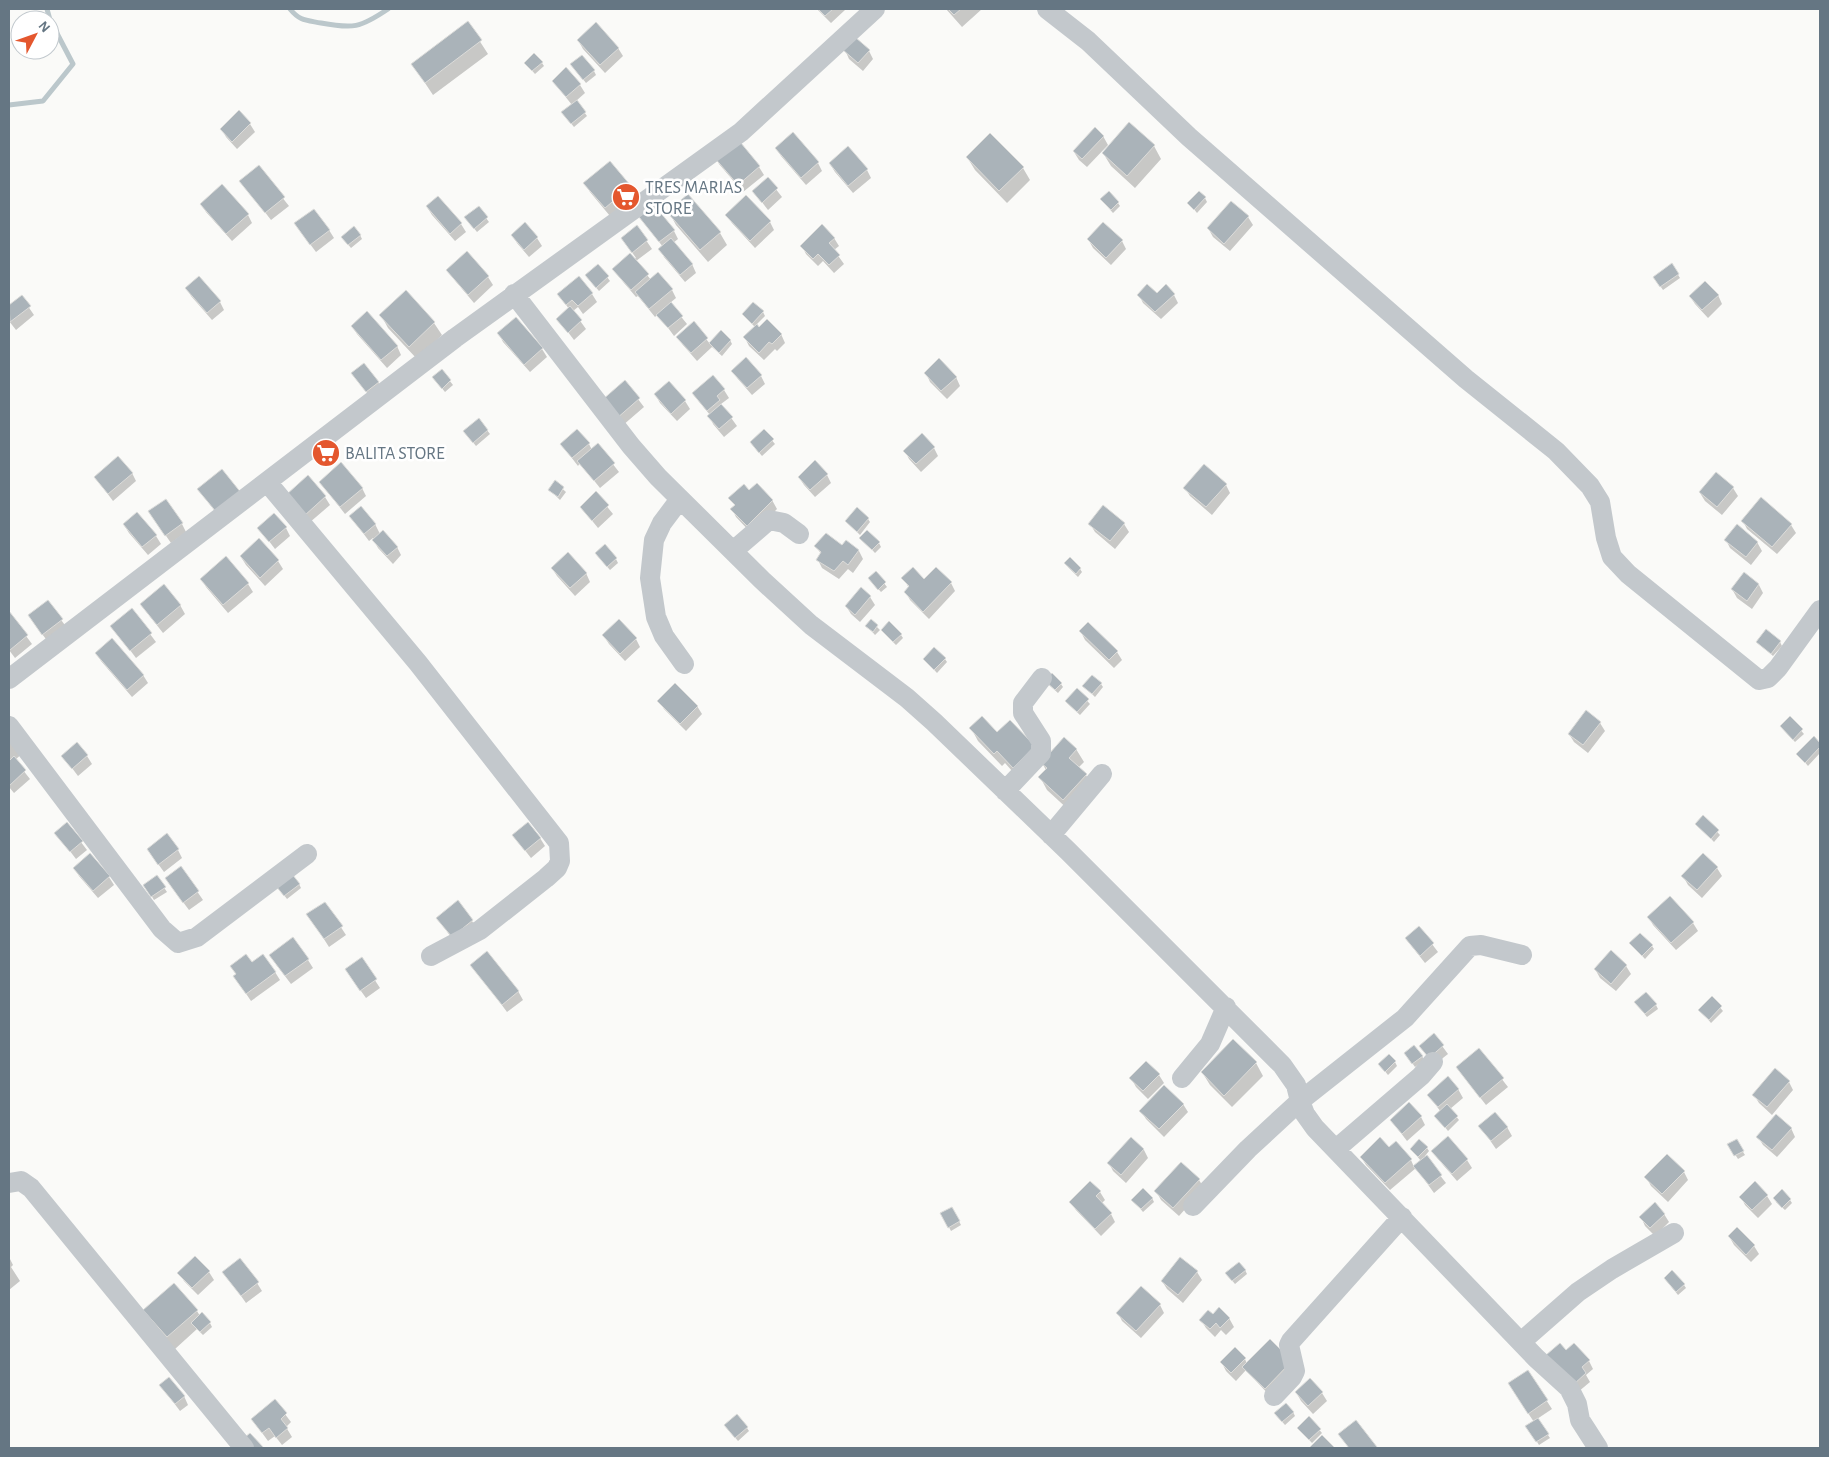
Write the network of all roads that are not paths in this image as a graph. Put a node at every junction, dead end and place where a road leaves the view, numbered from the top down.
1 (875, 9) edge
2 (1047, 9) edge
3 (514, 294) junction
4 (267, 482) junction
5 (680, 499) junction
6 (799, 534) dead end
7 (732, 551) junction
8 (1820, 610) edge
9 (684, 664) dead end
10 (1042, 678) dead end
11 (9, 679) edge
12 (9, 726) edge
13 (1102, 774) dead end
14 (1005, 791) junction
15 (1051, 835) junction
16 (307, 854) dead end
17 (1522, 955) dead end
18 (431, 956) dead end
19 (1226, 1008) junction
20 (1433, 1062) dead end
21 (1182, 1078) dead end
22 (1300, 1101) junction
23 (1336, 1150) junction
24 (9, 1183) edge
25 (1193, 1206) dead end
26 (1402, 1217) junction
27 (1674, 1233) dead end
28 (1521, 1342) junction
29 (1274, 1396) dead end
30 (244, 1448) edge
31 (1598, 1448) edge

1 - 3 street
2 - 8 street
3 - 4 street
3 - 5 street
4 - 11 street
4 - 18 street
5 - 7 street
5 - 9 street
6 - 7 street
7 - 14 street
10 - 14 street
12 - 16 street
13 - 15 street
14 - 15 street
15 - 19 street
17 - 22 street
19 - 21 street
19 - 22 street
20 - 23 street
22 - 23 street
22 - 25 street
23 - 26 street
24 - 30 street
26 - 28 street
26 - 29 street
27 - 28 street
28 - 31 street

